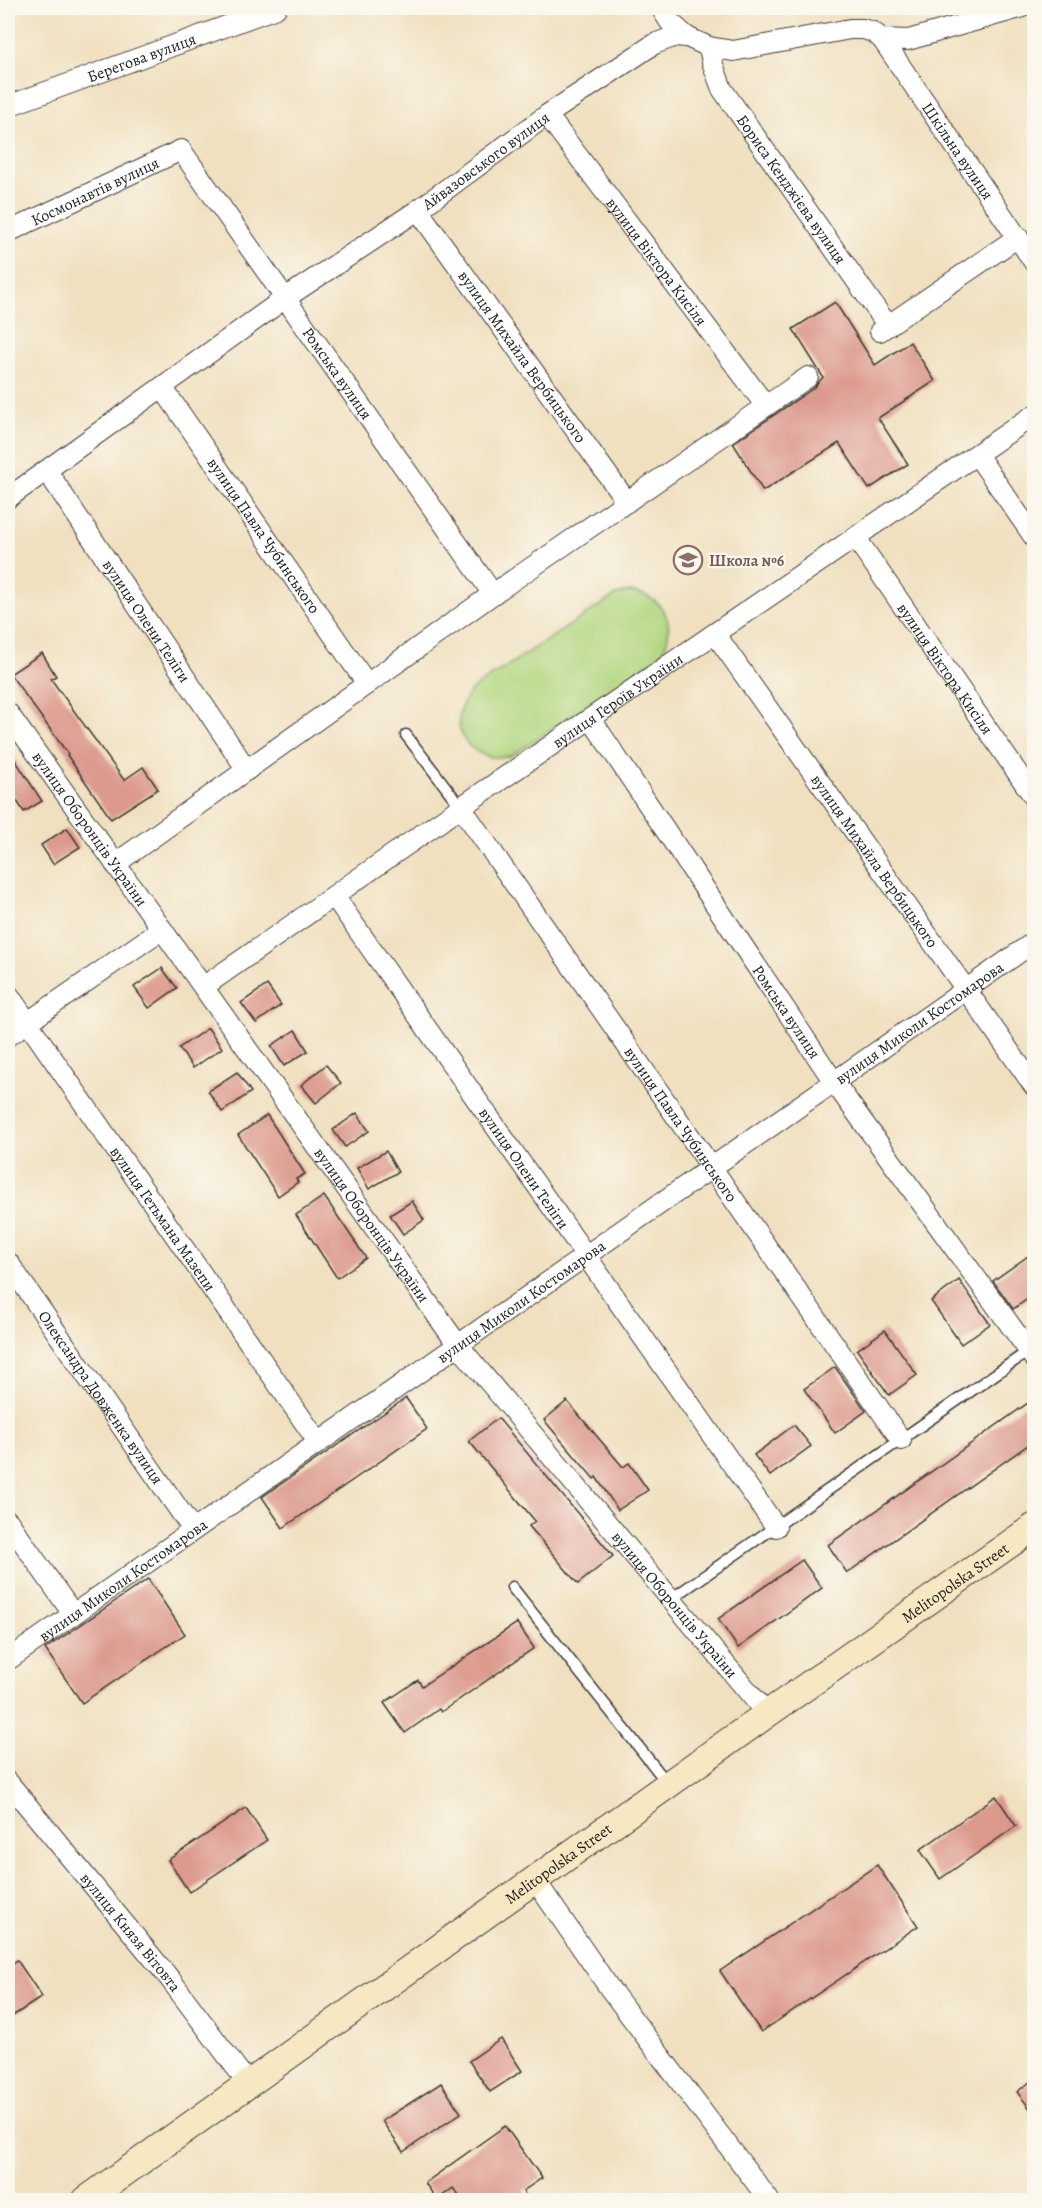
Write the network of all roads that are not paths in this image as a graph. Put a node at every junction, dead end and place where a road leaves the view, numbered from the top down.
1 (276, 8) edge
2 (661, 8) edge
3 (1020, 8) edge
4 (687, 37) junction
5 (882, 39) junction
6 (709, 47) junction
7 (8, 106) edge
8 (547, 116) junction
9 (182, 150) joint
10 (418, 210) junction
11 (8, 232) edge
12 (1018, 237) junction
13 (1035, 262) edge
14 (284, 299) junction
15 (808, 377) dead end
16 (162, 387) junction
17 (766, 406) junction
18 (1035, 416) edge
19 (977, 455) junction
20 (47, 471) junction
21 (8, 498) edge
22 (627, 502) junction
23 (856, 537) junction
24 (1035, 537) edge
25 (493, 594) junction
26 (716, 634) junction
27 (367, 684) junction
28 (8, 713) edge
29 (591, 719) junction
30 (406, 735) dead end
31 (247, 770) junction
32 (1035, 797) edge
33 (461, 807) junction
34 (115, 864) junction
35 (334, 896) junction
36 (162, 930) junction
37 (1035, 942) edge
38 (203, 987) junction
39 (966, 990) junction
40 (8, 994) edge
41 (27, 1022) junction
42 (8, 1036) edge
43 (834, 1082) junction
44 (1035, 1086) edge
45 (712, 1167) junction
46 (585, 1256) junction
47 (8, 1262) edge
48 (458, 1345) junction
49 (1033, 1352) edge
50 (901, 1440) junction
51 (318, 1442) junction
52 (8, 1521) edge
53 (776, 1527) junction
54 (1035, 1527) edge
55 (193, 1530) junction
56 (512, 1587) dead end
57 (671, 1599) junction
58 (73, 1614) junction
59 (8, 1660) edge
60 (767, 1714) junction
61 (8, 1782) edge
62 (668, 1784) junction
63 (535, 1880) junction
64 (249, 2085) junction
65 (86, 2200) edge
66 (769, 2200) edge

1 - 7 street, Берегова вулиця
2 - 4 street
3 - 5 street
4 - 6 street
4 - 8 street, Айвазовського вулиця
5 - 6 street
5 - 12 street, Шкільна вулиця
6 - 12 street, Бориса Кенджієва вулиця
8 - 10 street, Айвазовського вулиця
8 - 17 street, вулиця Віктора Кисіля
9 - 11 street, Космонавтів вулиця
9 - 14 street, Ромська вулиця
10 - 14 street, Айвазовського вулиця
10 - 22 street, вулиця Михайла Вербицького
12 - 13 street, Шкільна вулиця
14 - 16 street, Айвазовського вулиця
14 - 25 street, Ромська вулиця
15 - 17 street
16 - 20 street, Айвазовського вулиця
16 - 27 street, вулиця Павла Чубинського
17 - 22 street
18 - 19 street, вулиця Героїв України
19 - 23 street, вулиця Героїв України
19 - 24 street
20 - 21 street, Айвазовського вулиця
20 - 31 street, вулиця Олени Теліги
22 - 25 street
23 - 26 street, вулиця Героїв України
23 - 32 street, вулиця Віктора Кисіля
25 - 27 street
26 - 29 street, вулиця Героїв України
26 - 39 street, вулиця Михайла Вербицького
27 - 31 street
28 - 34 street, вулиця Оборонців України
29 - 33 street, вулиця Героїв України
29 - 43 street, Ромська вулиця
30 - 33 lane
31 - 34 street
33 - 35 street, вулиця Героїв України
33 - 45 street, вулиця Павла Чубинського
34 - 36 street, вулиця Оборонців України
35 - 38 street, вулиця Героїв України
35 - 46 street, вулиця Олени Теліги
36 - 38 street, вулиця Оборонців України
36 - 41 street
37 - 39 street, вулиця Миколи Костомарова
38 - 48 street, вулиця Оборонців України
39 - 43 street, вулиця Миколи Костомарова
39 - 44 street, вулиця Михайла Вербицького
40 - 41 street, вулиця Гетьмана Мазепи
41 - 42 street
41 - 51 street, вулиця Гетьмана Мазепи
43 - 45 street, вулиця Миколи Костомарова
43 - 49 street, Ромська вулиця
45 - 46 street, вулиця Миколи Костомарова
45 - 50 street, вулиця Павла Чубинського
46 - 48 street, вулиця Миколи Костомарова
46 - 53 street, вулиця Олени Теліги
47 - 55 street, Олександра Довженка вулиця
48 - 51 street, вулиця Миколи Костомарова
48 - 57 street, вулиця Оборонців України
49 - 50 lane
50 - 53 lane
51 - 55 street, вулиця Миколи Костомарова
52 - 58 street
53 - 57 lane
54 - 60 main road, Melitopolska Street
55 - 58 street, вулиця Миколи Костомарова
56 - 62 lane
57 - 60 street, вулиця Оборонців України
58 - 59 street, вулиця Миколи Костомарова
60 - 62 main road, Melitopolska Street
61 - 64 street, вулиця Князя Вітовта
62 - 63 main road, Melitopolska Street
63 - 64 main road, Melitopolska Street
63 - 66 street
64 - 65 main road, Melitopolska Street

